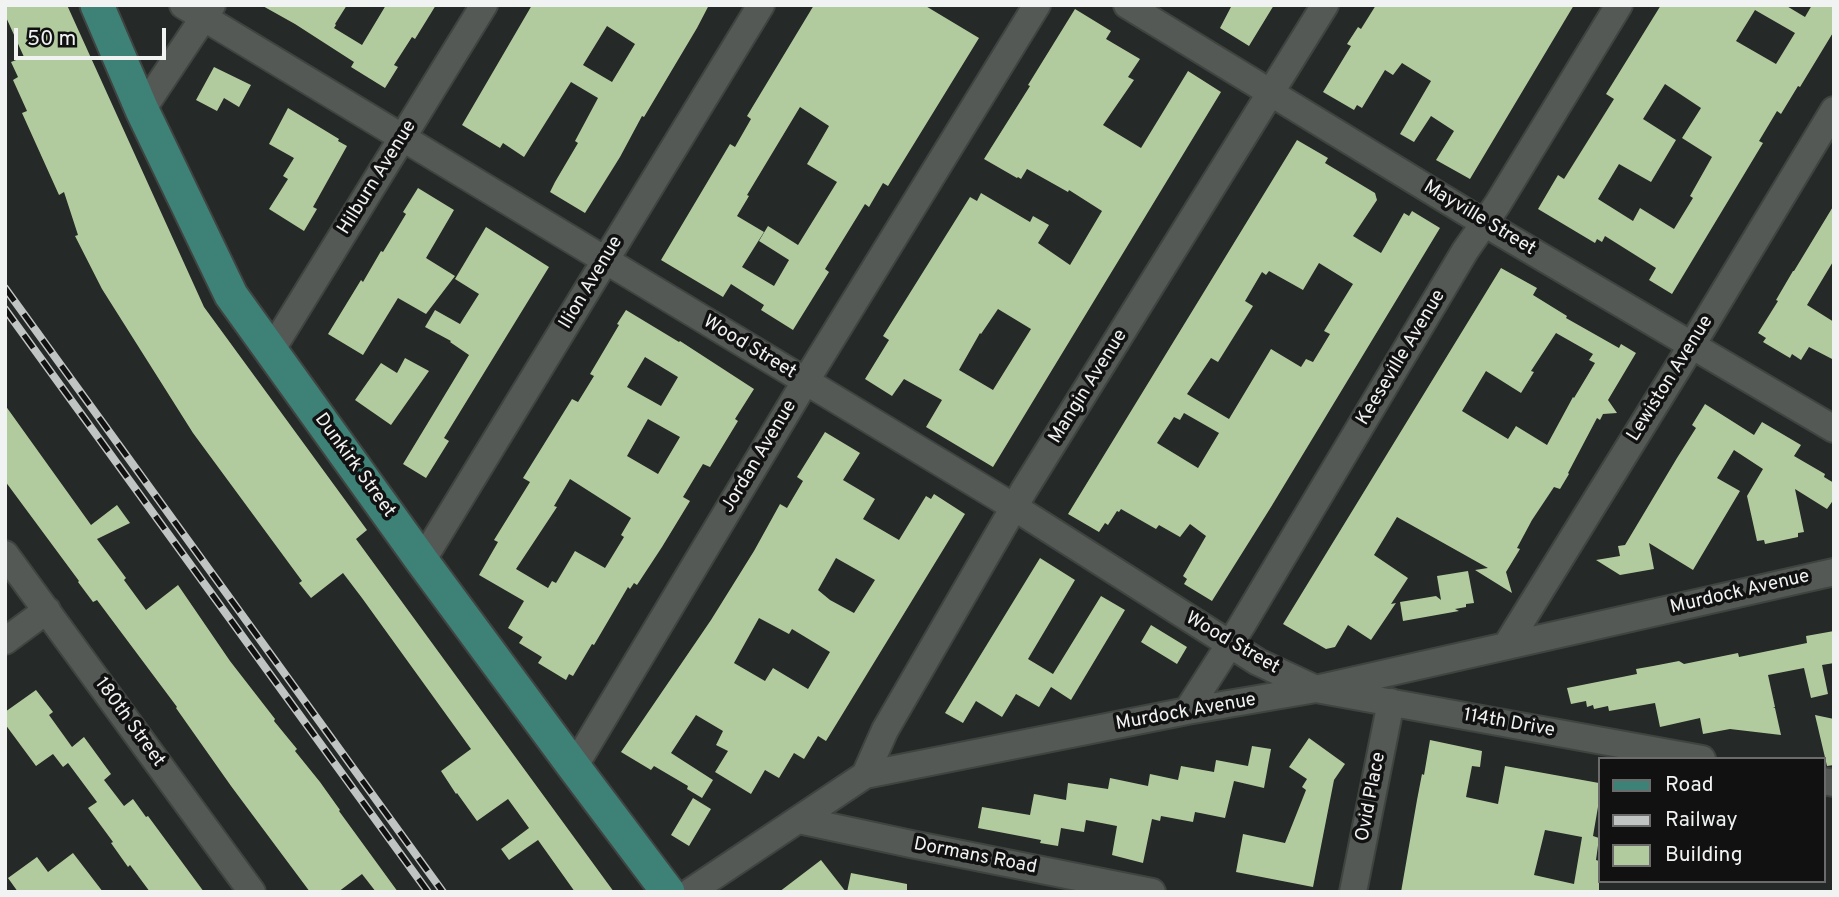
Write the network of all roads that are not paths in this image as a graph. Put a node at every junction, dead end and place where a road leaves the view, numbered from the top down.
1 (97, 5) edge
2 (484, 5) edge
3 (761, 5) edge
4 (1037, 5) edge
5 (1127, 5) edge
6 (1325, 5) edge
7 (1619, 5) edge
8 (199, 10) edge
9 (1272, 93) junction
10 (142, 110) junction
11 (1834, 110) edge
12 (402, 139) junction
13 (1484, 223) junction
14 (606, 261) junction
15 (1692, 345) junction
16 (271, 351) junction
17 (805, 382) junction
18 (1834, 429) edge
19 (1014, 508) junction
20 (5, 554) edge
21 (422, 561) junction
22 (1832, 570) edge
23 (47, 610) junction
24 (5, 641) edge
25 (1229, 645) junction
26 (1506, 646) junction
27 (1316, 689) junction
28 (1391, 702) junction
29 (1186, 711) junction
30 (1691, 757) edge
31 (574, 767) junction
32 (865, 775) junction
33 (799, 820) junction
34 (252, 892) edge
35 (668, 892) edge
36 (690, 892) edge
37 (1152, 892) edge
38 (1353, 892) edge

1 - 10 main road, Dunkirk Street
2 - 12 street, Hilburn Avenue
3 - 14 street, Ilion Avenue
4 - 17 street, Jordan Avenue
5 - 9 street, Mayville Street
6 - 9 street, Mangin Avenue
7 - 13 street, Keeseville Avenue
8 - 10 street
8 - 12 street, Wood Street
9 - 13 street, Mayville Street
9 - 19 street, Mangin Avenue
10 - 16 main road, Dunkirk Street
11 - 15 street, Lewiston Avenue
12 - 14 street, Wood Street
12 - 16 street, Hilburn Avenue
13 - 15 street, Mayville Street
13 - 25 street, Keeseville Avenue
14 - 17 street, Wood Street
14 - 21 street, Ilion Avenue
15 - 18 street, Mayville Street
15 - 26 street, Lewiston Avenue
16 - 21 main road, Dunkirk Street
17 - 19 street, Wood Street
17 - 31 street, Jordan Avenue
19 - 25 street, Wood Street
19 - 32 street, Mangin Avenue
20 - 23 street, 180th Street
21 - 31 main road, Dunkirk Street
22 - 26 street, Murdock Avenue
23 - 24 street
23 - 34 street, 180th Street
25 - 27 street, Wood Street
25 - 29 street, Keeseville Avenue
26 - 27 street, Murdock Avenue
27 - 28 street, 114th Drive
27 - 29 street, Murdock Avenue
28 - 30 street, 114th Drive
28 - 38 street, Ovid Place
29 - 32 street, Murdock Avenue
31 - 35 main road, Dunkirk Street
32 - 33 street, Murdock Avenue
33 - 36 street, Murdock Avenue
33 - 37 street, Dormans Road

